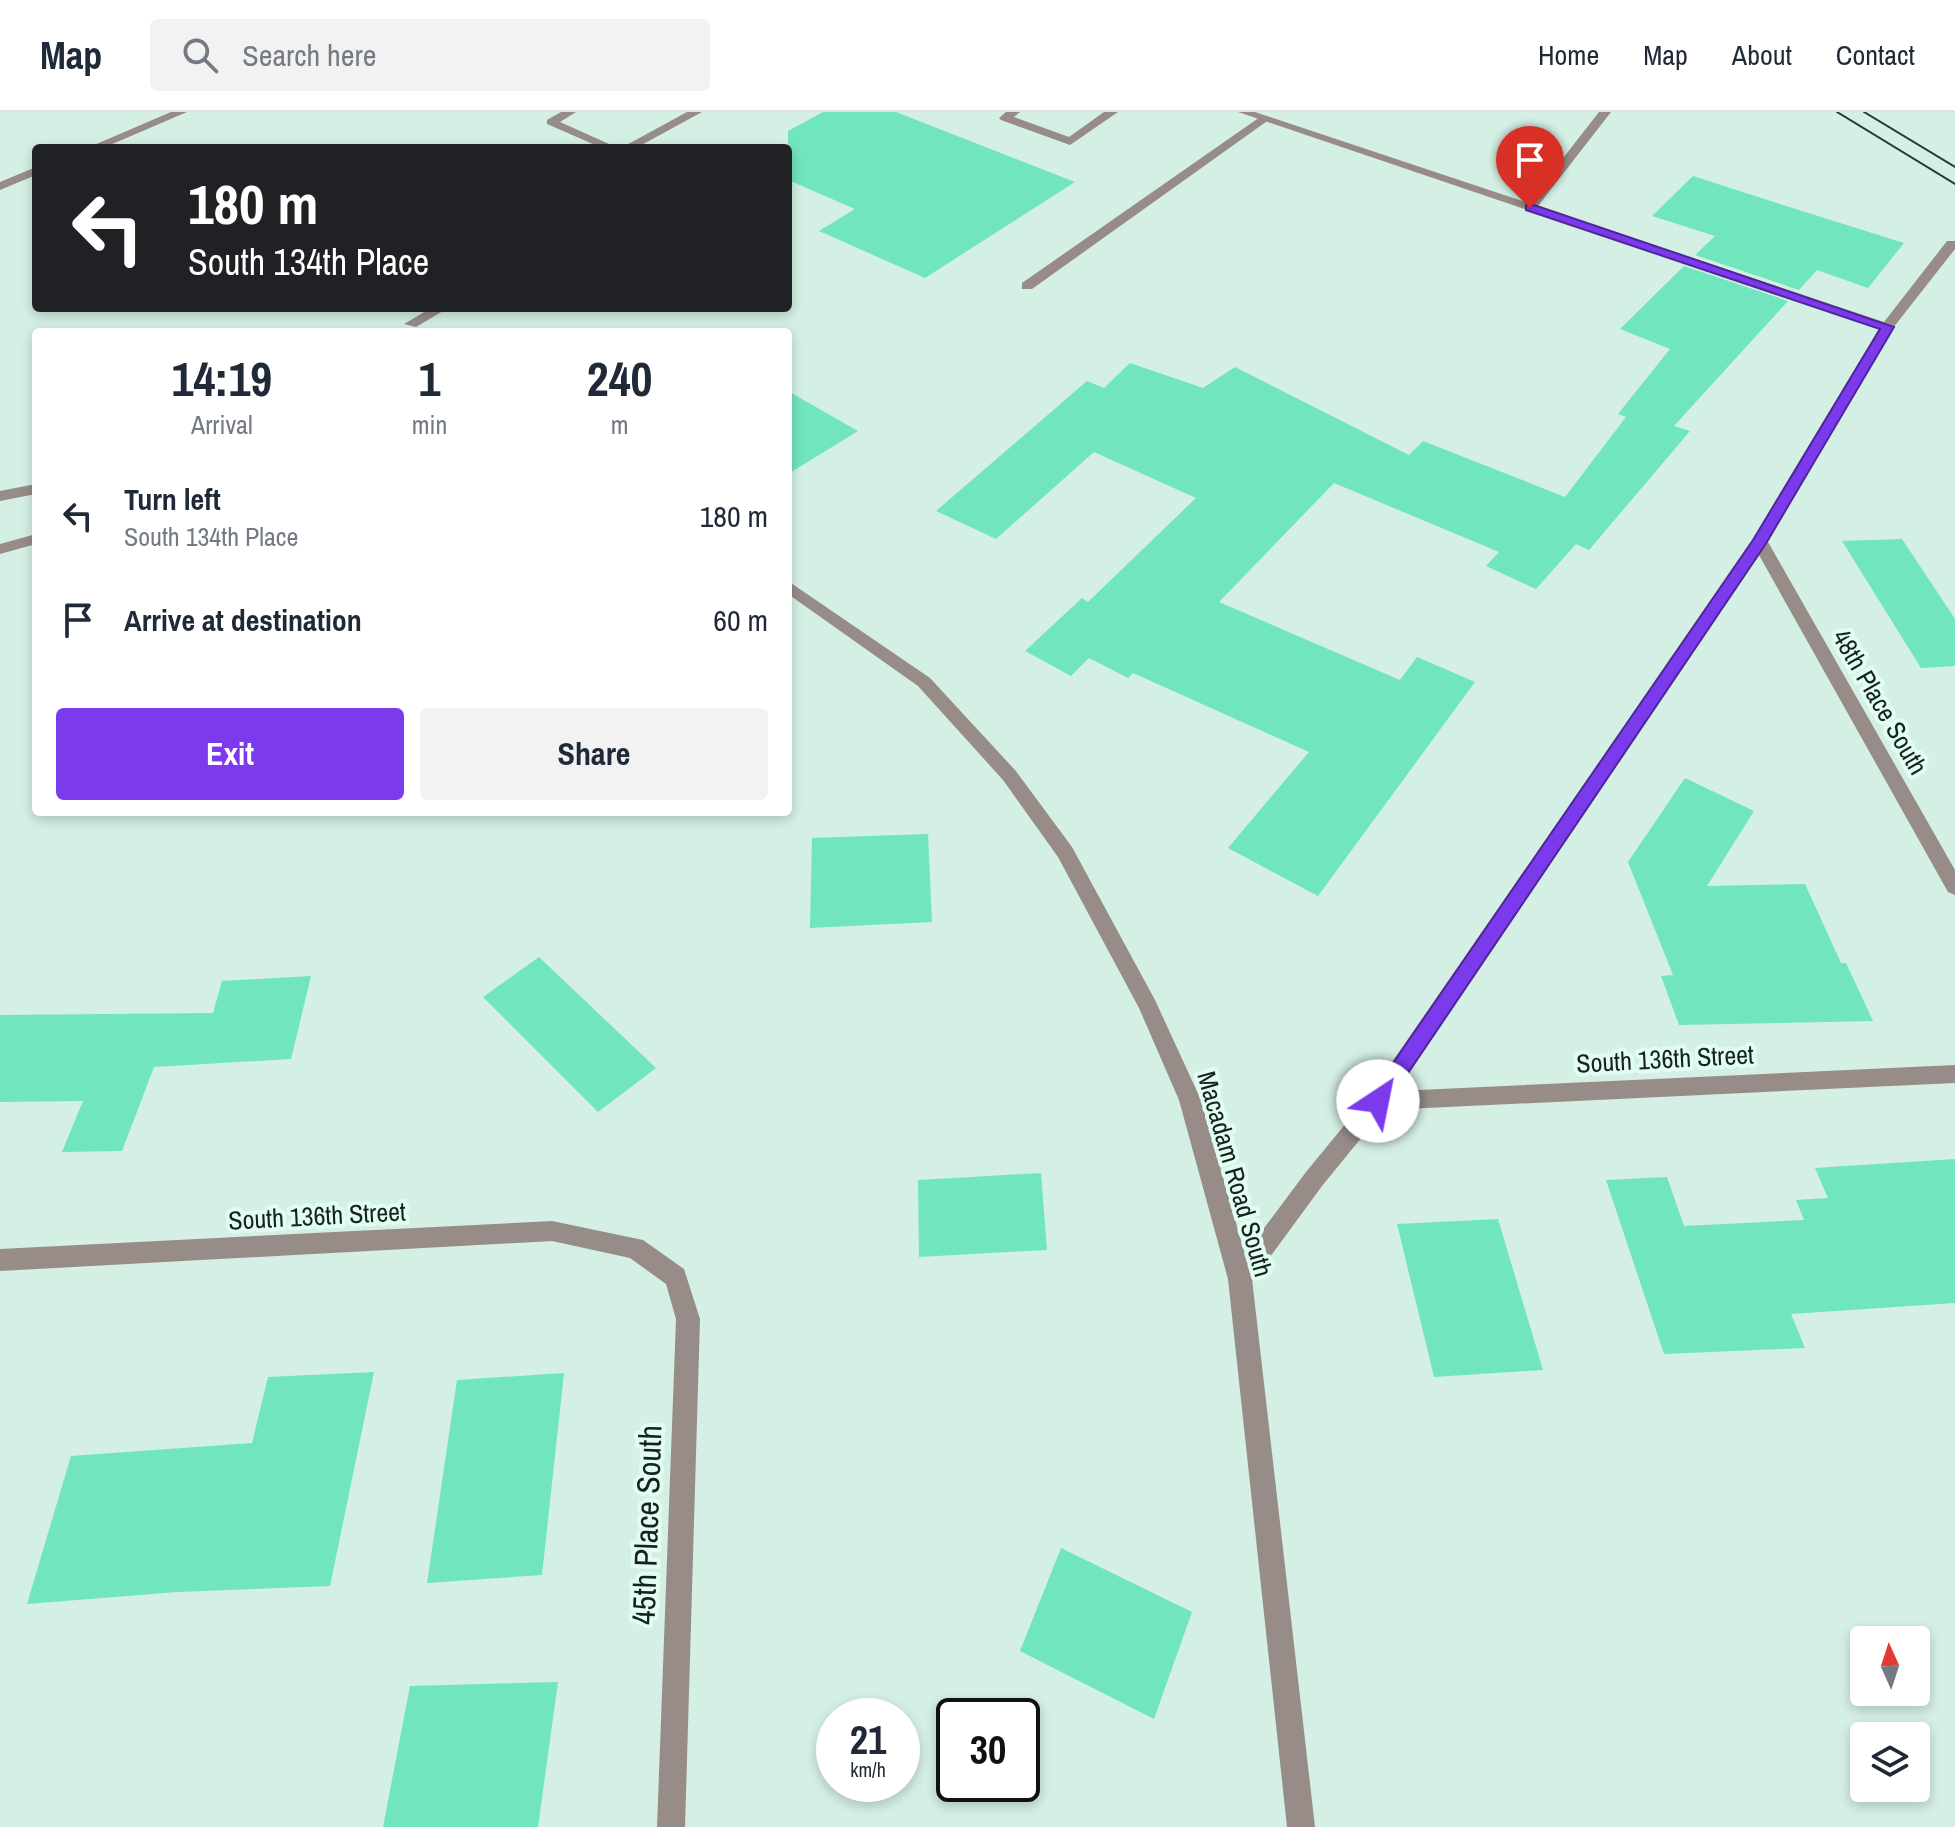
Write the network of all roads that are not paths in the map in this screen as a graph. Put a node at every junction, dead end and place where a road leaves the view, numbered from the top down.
1 (181, 112) edge
2 (570, 112) edge
3 (696, 112) edge
4 (1014, 112) edge
5 (1112, 112) edge
6 (1244, 112) edge
7 (1605, 112) edge
8 (1264, 119) junction
9 (103, 144) edge
10 (603, 144) edge
11 (635, 144) edge
12 (32, 173) edge
13 (0, 186) edge
14 (1530, 208) junction
15 (1952, 244) dead end
16 (1027, 286) dead end
17 (434, 312) edge
18 (411, 324) dead end
19 (1887, 327) junction
20 (32, 490) edge
21 (0, 496) edge
22 (32, 540) edge
23 (1760, 542) junction
24 (0, 549) edge
25 (792, 589) edge
26 (1955, 887) edge
27 (1955, 1074) edge
28 (1378, 1101) junction
29 (635, 1248) joint
30 (0, 1260) edge
31 (1240, 1279) junction
32 (671, 1827) edge
33 (1301, 1827) edge

1 - 9 street
2 - 10 street
3 - 11 street
4 - 5 street
6 - 8 street
7 - 14 street
8 - 14 street
8 - 16 street
12 - 13 street
14 - 19 street
15 - 19 street
17 - 18 street
19 - 23 street
20 - 21 street
22 - 24 street
23 - 26 street, 48th Place South
23 - 28 street
25 - 31 street, Macadam Road South
27 - 28 street, South 136th Street
28 - 31 street
29 - 30 street, South 136th Street
29 - 32 street, 45th Place South
31 - 33 street, Macadam Road South

